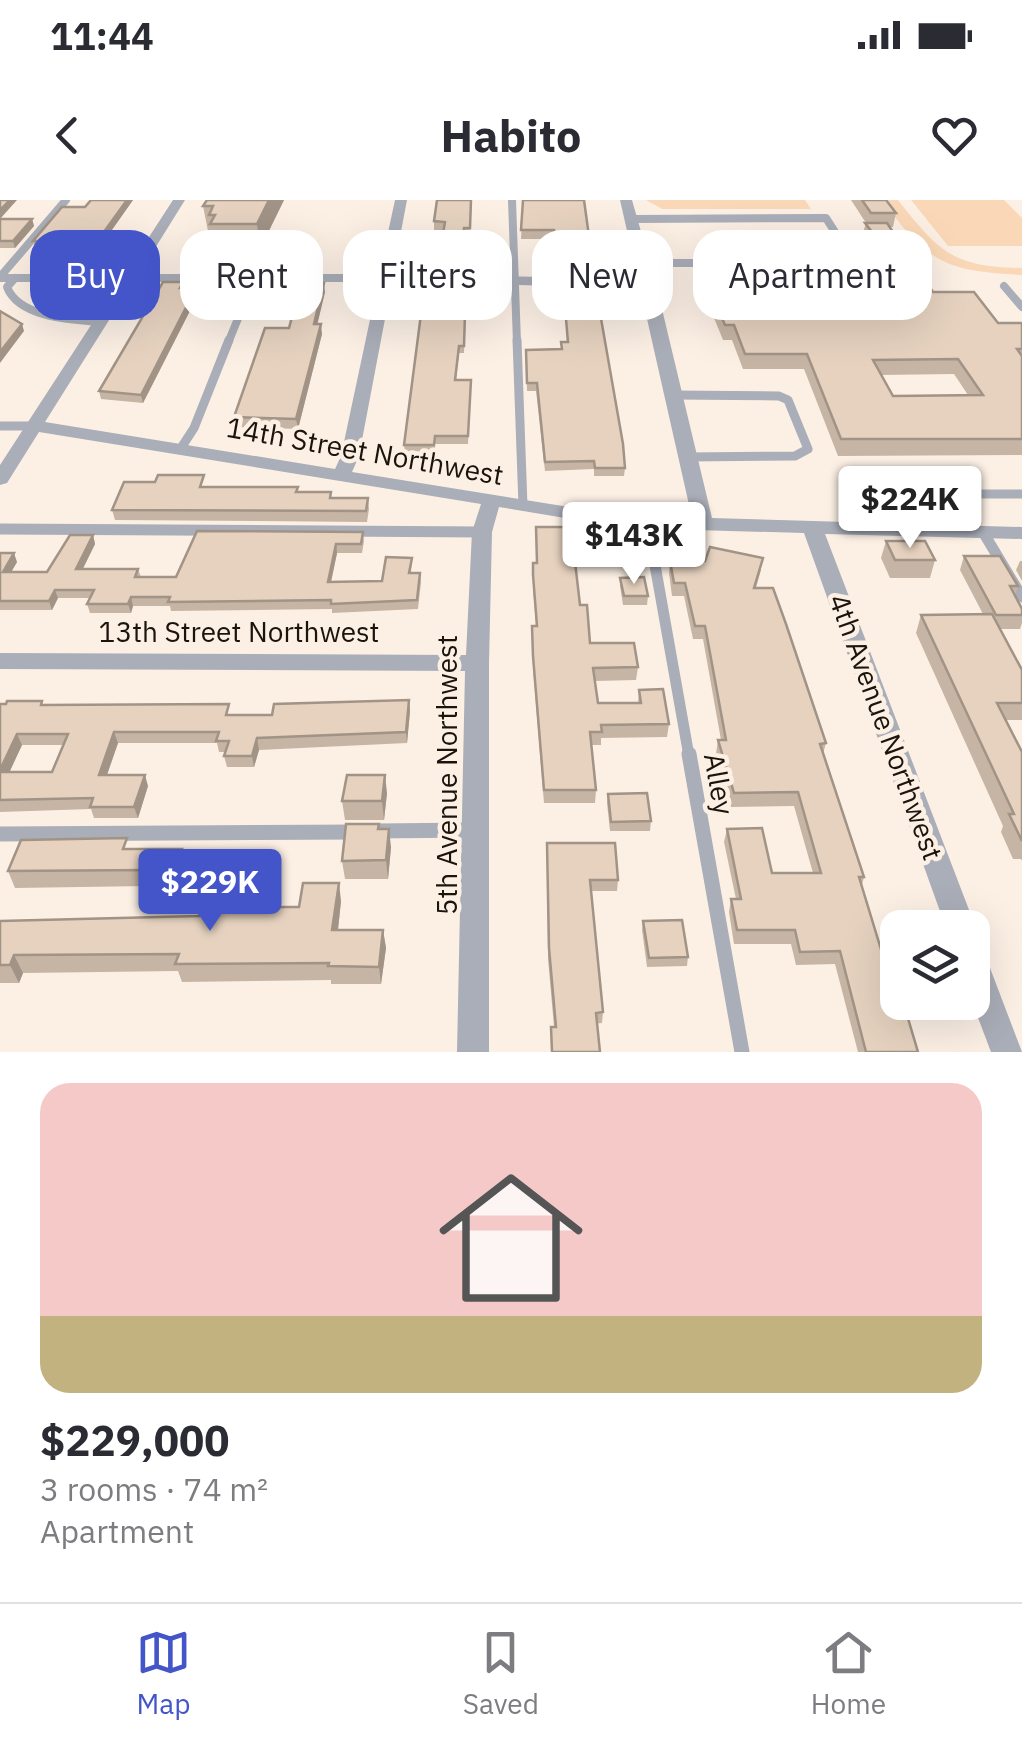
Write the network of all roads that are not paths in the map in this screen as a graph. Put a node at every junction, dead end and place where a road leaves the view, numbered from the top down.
1 (66, 200) edge
2 (179, 200) edge
3 (401, 200) edge
4 (512, 200) edge
5 (626, 200) edge
6 (632, 219) junction
7 (160, 230) edge
8 (395, 230) edge
9 (635, 230) edge
10 (834, 230) edge
11 (5, 277) edge
12 (513, 278) junction
13 (532, 279) edge
14 (1004, 286) dead end
15 (1022, 307) edge
16 (238, 320) edge
17 (377, 320) edge
18 (657, 320) edge
19 (101, 322) joint
20 (674, 395) junction
21 (0, 426) edge
22 (34, 426) junction
23 (180, 448) junction
24 (688, 457) junction
25 (341, 476) junction
26 (0, 478) edge
27 (1022, 494) edge
28 (492, 500) junction
29 (523, 506) junction
30 (652, 524) junction
31 (704, 526) junction
32 (812, 527) junction
33 (862, 528) junction
34 (0, 529) edge
35 (482, 532) junction
36 (983, 532) junction
37 (1022, 533) edge
38 (1022, 597) edge
39 (0, 661) edge
40 (477, 663) junction
41 (478, 830) junction
42 (0, 834) edge
43 (953, 910) edge
44 (990, 1007) edge
45 (473, 1052) edge
46 (742, 1052) edge
47 (1007, 1052) edge

1 - 11 lane
2 - 7 street
3 - 8 street
4 - 12 lane
5 - 6 street
6 - 9 street
6 - 10 lane
11 - 19 lane
12 - 13 street
12 - 29 lane
14 - 15 lane
16 - 23 lane
17 - 25 street
18 - 20 street
19 - 22 street
20 - 24 street
20 - 24 lane
21 - 22 lane, 14th Street Northwest
22 - 23 street, 14th Street Northwest
22 - 26 street
23 - 25 street, 14th Street Northwest
24 - 31 street
25 - 28 street, 14th Street Northwest
27 - 33 lane
28 - 29 street, 14th Street Northwest
28 - 35 street, 5th Avenue Northwest
29 - 30 street, 14th Street Northwest
30 - 31 street, 14th Street Northwest
30 - 46 lane, Alley
31 - 32 street, 14th Street Northwest
32 - 33 street, 14th Street Northwest
32 - 43 street, 4th Avenue Northwest
33 - 36 street, 14th Street Northwest
34 - 35 lane
35 - 40 street, 5th Avenue Northwest
36 - 37 street, 14th Street Northwest
36 - 38 lane
39 - 40 street, 13th Street Northwest
40 - 41 street, 5th Avenue Northwest
41 - 42 lane
41 - 45 street, 5th Avenue Northwest
44 - 47 street

